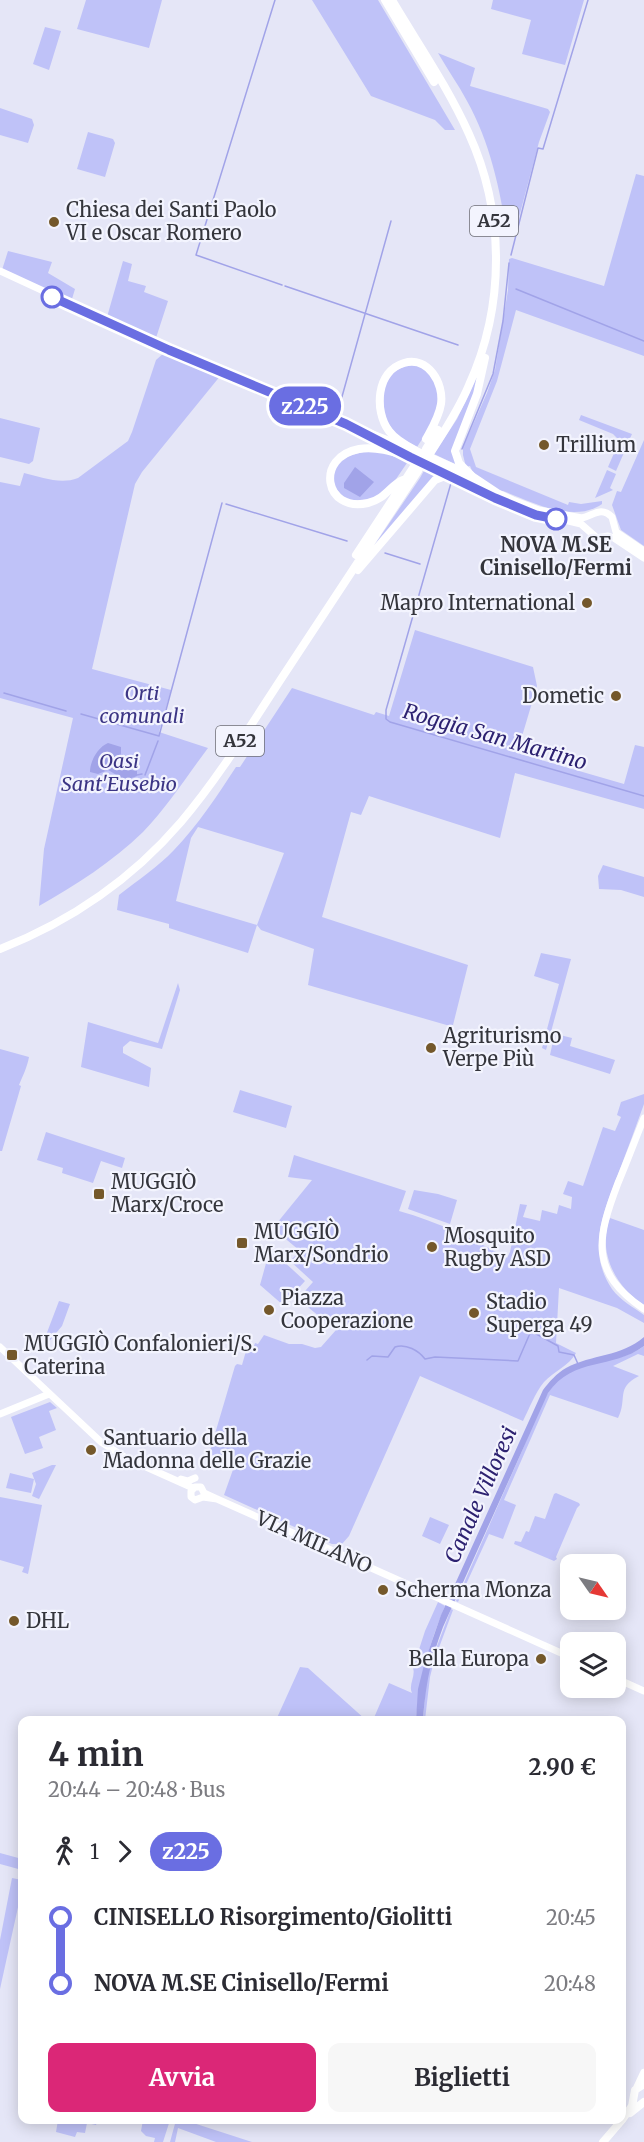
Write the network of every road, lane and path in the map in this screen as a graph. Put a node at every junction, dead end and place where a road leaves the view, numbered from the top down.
1 (385, 0) edge
2 (392, 0) edge
3 (0, 271) edge
4 (494, 300) junction
5 (421, 451) junction
6 (447, 470) junction
7 (471, 475) junction
8 (406, 479) junction
9 (460, 480) junction
10 (590, 516) junction
11 (614, 527) junction
12 (588, 529) junction
13 (608, 536) junction
14 (644, 552) edge
15 (644, 558) edge
16 (293, 661) junction
17 (0, 943) edge
18 (0, 949) edge
19 (644, 1118) edge
20 (644, 1309) edge
21 (0, 1347) edge
22 (49, 1394) junction
23 (0, 1414) edge
24 (164, 1476) junction
25 (195, 1478) dead end
26 (192, 1490) junction
27 (204, 1495) junction
28 (560, 1653) edge
29 (626, 1683) edge
30 (644, 1691) edge
31 (644, 2073) edge
32 (640, 2086) edge
33 (640, 2101) edge
34 (626, 2116) edge
35 (619, 2124) edge
36 (603, 2142) edge

1 - 5 highway, A52
2 - 4 highway, A52
3 - 5 street
4 - 5 highway, A52
4 - 7 highway, A52
5 - 5 highway
5 - 6 street
5 - 8 highway, A52
6 - 7 street
6 - 9 street
7 - 10 street
8 - 16 highway, A52
8 - 17 highway, A52
9 - 12 street
9 - 16 highway, A52
10 - 11 street
10 - 12 street
11 - 13 street
11 - 14 street
12 - 13 street
13 - 15 street
16 - 18 highway, A52
19 - 20 street
21 - 22 street
22 - 23 street
22 - 24 street
24 - 25 street
24 - 26 street
26 - 27 street
26 - 27 street
27 - 28 street, VIA MILANO
29 - 30 street
31 - 32 main road
32 - 33 main road
33 - 34 main road
35 - 36 main road

